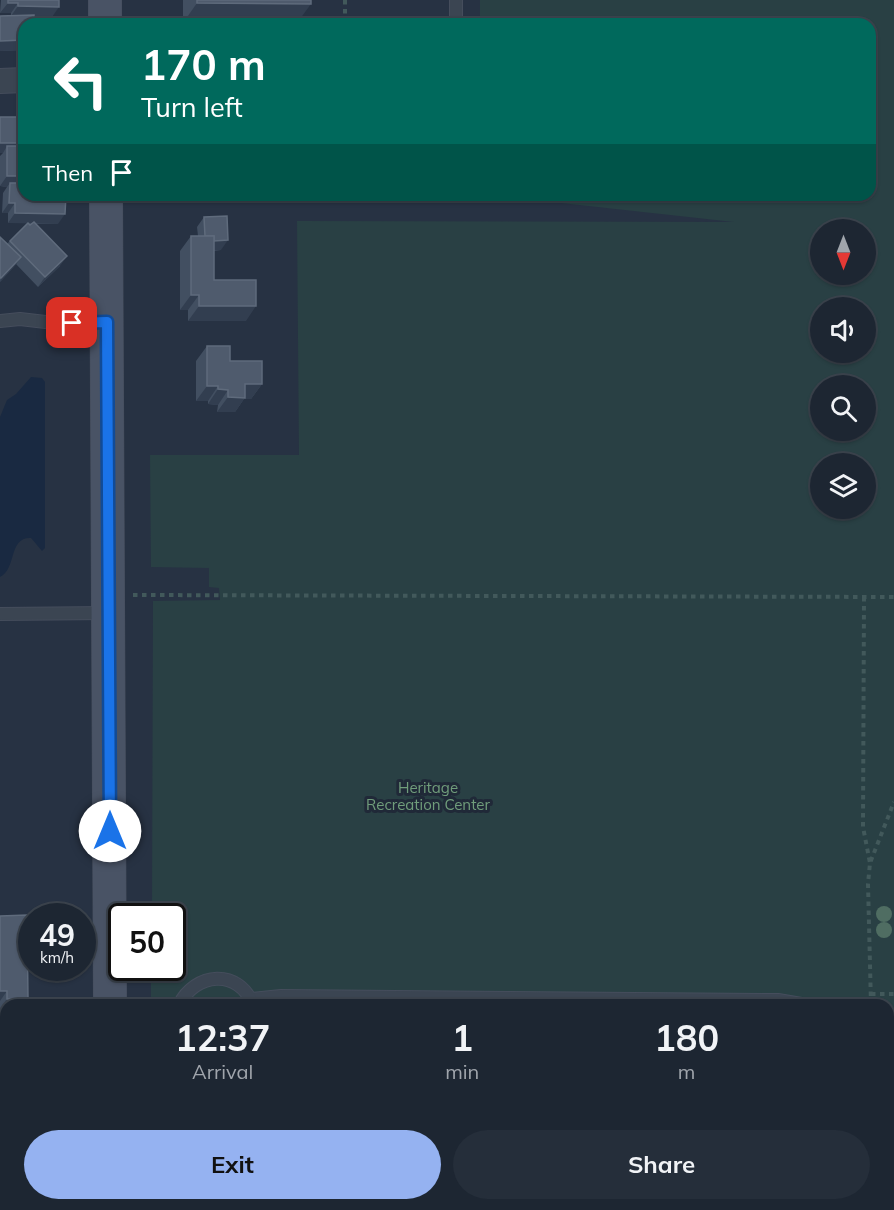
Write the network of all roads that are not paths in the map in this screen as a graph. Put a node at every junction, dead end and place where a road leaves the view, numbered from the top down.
1 (105, 0) edge
2 (456, 0) edge
3 (105, 18) edge
4 (456, 18) edge
5 (18, 80) edge
6 (0, 81) edge
7 (106, 201) edge
8 (0, 321) edge
9 (107, 322) junction
10 (108, 604) junction
11 (0, 614) edge
12 (110, 999) edge
13 (182, 999) edge
14 (250, 999) edge
15 (266, 999) edge
16 (633, 999) edge

1 - 3 main road
2 - 4 lane
5 - 6 street
7 - 9 main road
8 - 9 lane
9 - 10 main road
10 - 11 lane
10 - 12 main road
13 - 14 lane
15 - 16 lane

